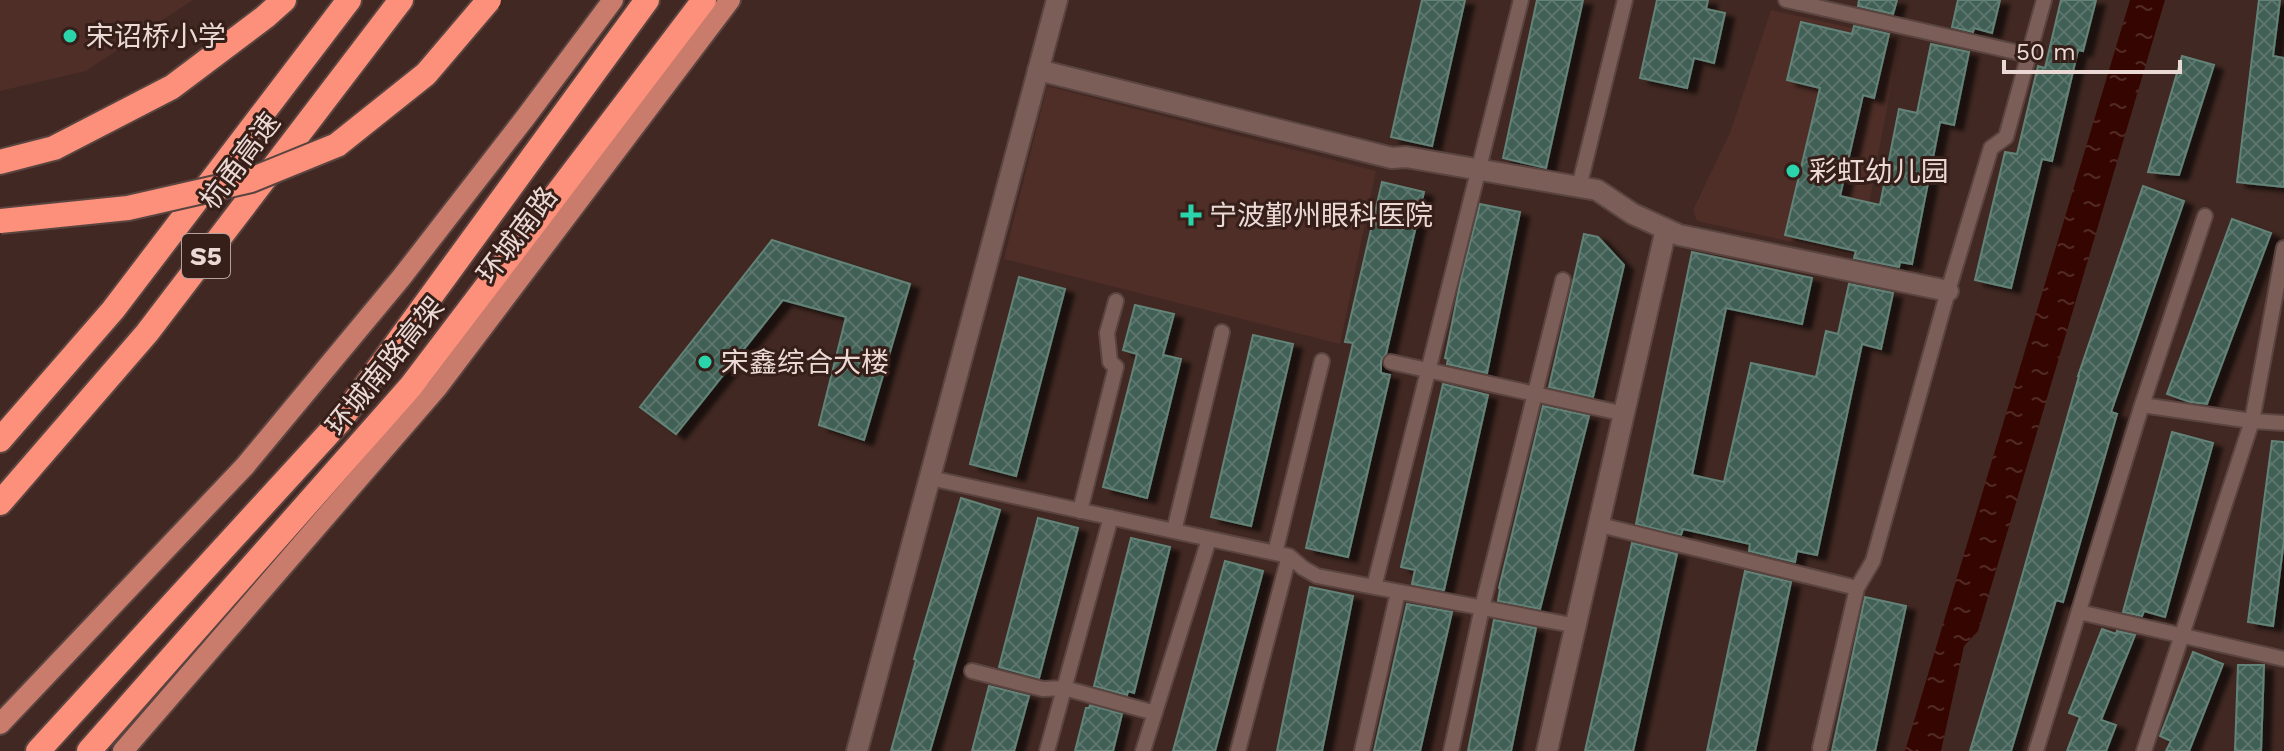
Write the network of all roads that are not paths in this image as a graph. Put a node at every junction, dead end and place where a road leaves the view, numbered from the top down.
1 (284, 0) edge
2 (349, 0) edge
3 (401, 0) edge
4 (489, 0) edge
5 (613, 0) edge
6 (647, 0) edge
7 (704, 0) edge
8 (730, 0) edge
9 (1057, 0) edge
10 (1521, 0) edge
11 (1625, 0) edge
12 (1786, 0) edge
13 (2044, 0) edge
14 (2029, 55) junction
15 (1038, 70) junction
16 (0, 162) edge
17 (1477, 169) junction
18 (1579, 187) junction
19 (2205, 216) dead end
20 (0, 221) edge
21 (1666, 229) junction
22 (2284, 248) edge
23 (1563, 280) dead end
24 (1948, 291) junction
25 (1116, 301) dead end
26 (1222, 332) dead end
27 (1322, 361) dead end
28 (1391, 362) dead end
29 (1428, 370) junction
30 (1534, 394) junction
31 (2142, 405) junction
32 (1625, 414) junction
33 (2252, 421) junction
34 (2284, 423) edge
35 (0, 440) edge
36 (930, 478) junction
37 (0, 503) edge
38 (1080, 511) junction
39 (1111, 517) junction
40 (1600, 525) junction
41 (1174, 531) junction
42 (1209, 539) junction
43 (1282, 555) junction
44 (1374, 587) junction
45 (1857, 588) junction
46 (1398, 592) junction
47 (1482, 608) junction
48 (2079, 612) junction
49 (1577, 626) junction
50 (2183, 636) junction
51 (2284, 659) edge
52 (972, 671) dead end
53 (1064, 688) junction
54 (1155, 713) junction
55 (0, 724) edge
56 (1820, 748) dead end
57 (38, 751) edge
58 (89, 751) edge
59 (123, 751) edge
60 (857, 751) edge
61 (1047, 751) edge
62 (1143, 751) edge
63 (1238, 751) edge
64 (1362, 751) edge
65 (1451, 751) edge
66 (1547, 751) edge
67 (2036, 751) edge
68 (2144, 751) edge

1 - 16 highway
2 - 35 highway, 杭甬高速 / S5
3 - 37 highway, 杭甬高速 / S5
4 - 20 highway, bridge
5 - 55 main road
6 - 57 highway, 环城南路高架
7 - 58 highway, 环城南路高架
8 - 59 main road, 环城南路
9 - 15 street
10 - 17 lane
11 - 18 lane
12 - 14 lane
13 - 14 lane
14 - 24 lane
15 - 17 street
15 - 36 street
17 - 18 street
17 - 29 lane
18 - 21 street
19 - 31 lane
21 - 24 street
21 - 32 street
22 - 33 lane
23 - 30 lane
24 - 45 lane
25 - 38 lane
26 - 41 lane
27 - 43 lane
28 - 29 lane
29 - 30 lane
29 - 44 lane
30 - 32 lane
30 - 47 lane
31 - 33 lane
31 - 48 lane
32 - 40 street
33 - 34 lane
33 - 50 lane
36 - 38 lane
36 - 60 street
38 - 39 lane
39 - 41 lane
39 - 53 lane
40 - 45 lane
40 - 49 street
41 - 42 lane
42 - 43 lane
42 - 54 lane
43 - 44 lane
43 - 63 lane
44 - 46 lane
45 - 56 lane
46 - 47 lane
46 - 64 lane
47 - 49 lane
47 - 65 lane
48 - 50 lane
48 - 67 lane
49 - 66 street
50 - 51 lane
50 - 68 lane
52 - 53 lane
53 - 54 lane
53 - 61 lane
54 - 62 lane

